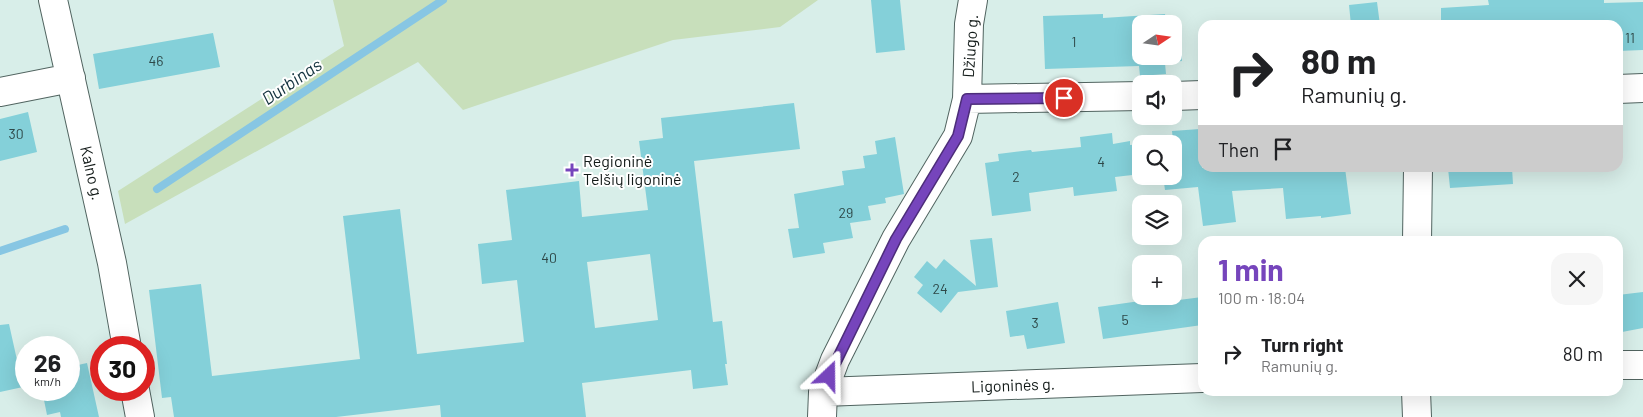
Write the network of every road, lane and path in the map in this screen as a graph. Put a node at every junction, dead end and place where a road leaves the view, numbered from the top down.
1 (53, 0) edge
2 (974, 0) edge
3 (71, 78) junction
4 (1643, 88) edge
5 (1623, 89) edge
6 (0, 92) edge
7 (1198, 95) edge
8 (1132, 96) edge
9 (1182, 96) edge
10 (967, 99) junction
11 (1418, 172) edge
12 (1417, 236) edge
13 (125, 336) edge
14 (1623, 365) edge
15 (1643, 365) edge
16 (1198, 378) edge
17 (1416, 396) edge
18 (137, 401) edge
19 (822, 404) edge
20 (140, 417) edge
21 (1417, 417) edge

1 - 3 street, Kalno g.
2 - 10 street, Džiugo g.
3 - 6 street
3 - 13 street, Kalno g.
4 - 5 street
7 - 9 street
8 - 10 street
10 - 19 street, Džiugo g.
11 - 12 street
14 - 15 street
16 - 19 street, Ligoninės g.
17 - 21 street
18 - 20 street

